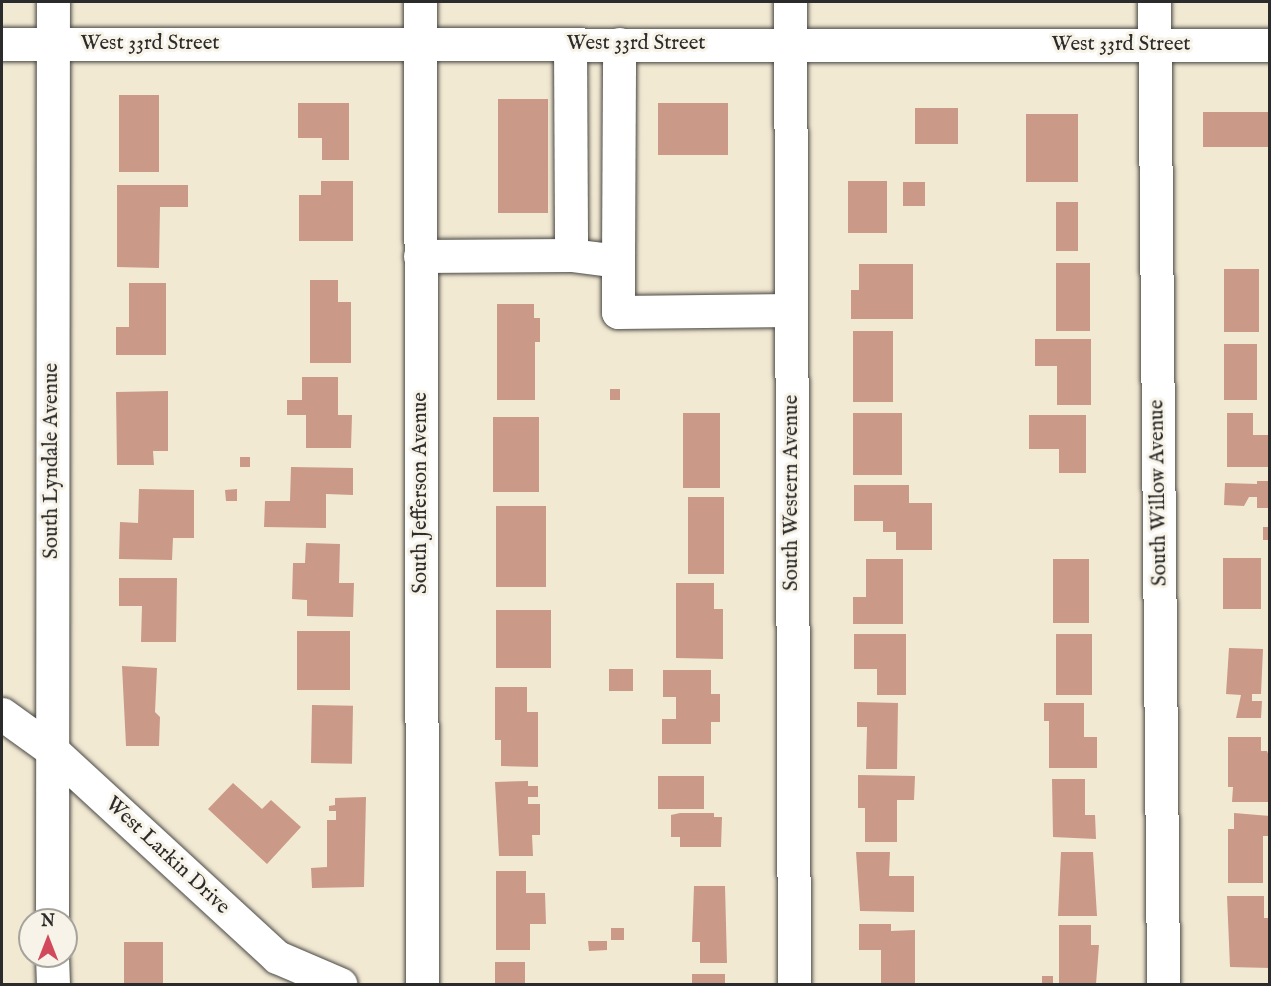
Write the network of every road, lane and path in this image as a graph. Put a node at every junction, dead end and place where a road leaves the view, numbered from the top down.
1 (53, 2) edge
2 (420, 2) edge
3 (790, 2) edge
4 (1154, 2) edge
5 (2, 44) edge
6 (54, 44) junction
7 (420, 44) junction
8 (570, 44) junction
9 (619, 44) junction
10 (790, 44) junction
11 (1154, 45) junction
12 (1269, 45) edge
13 (571, 255) junction
14 (420, 256) junction
15 (618, 261) junction
16 (791, 310) junction
17 (2, 714) edge
18 (52, 750) junction
19 (52, 908) edge
20 (52, 968) edge
21 (53, 984) edge
22 (340, 984) edge
23 (422, 984) edge
24 (795, 984) edge
25 (1163, 984) edge

1 - 6 street, South Lyndale Avenue
2 - 7 street, South Jefferson Avenue
3 - 10 street, South Western Avenue
4 - 11 street, South Willow Avenue
5 - 6 street, West 33rd Street
6 - 7 street, West 33rd Street
6 - 18 street, South Lyndale Avenue
7 - 8 street, West 33rd Street
7 - 14 street, South Jefferson Avenue
8 - 9 street, West 33rd Street
8 - 13 street
9 - 10 street, West 33rd Street
9 - 15 street
10 - 11 street, West 33rd Street
10 - 16 street, South Western Avenue
11 - 12 street, West 33rd Street
11 - 25 street, South Willow Avenue
13 - 14 street
13 - 15 street
14 - 23 street, South Jefferson Avenue
15 - 16 street
16 - 24 street, South Western Avenue
17 - 18 street, West Larkin Drive
18 - 19 street, South Lyndale Avenue
18 - 22 street, West Larkin Drive
20 - 21 street

